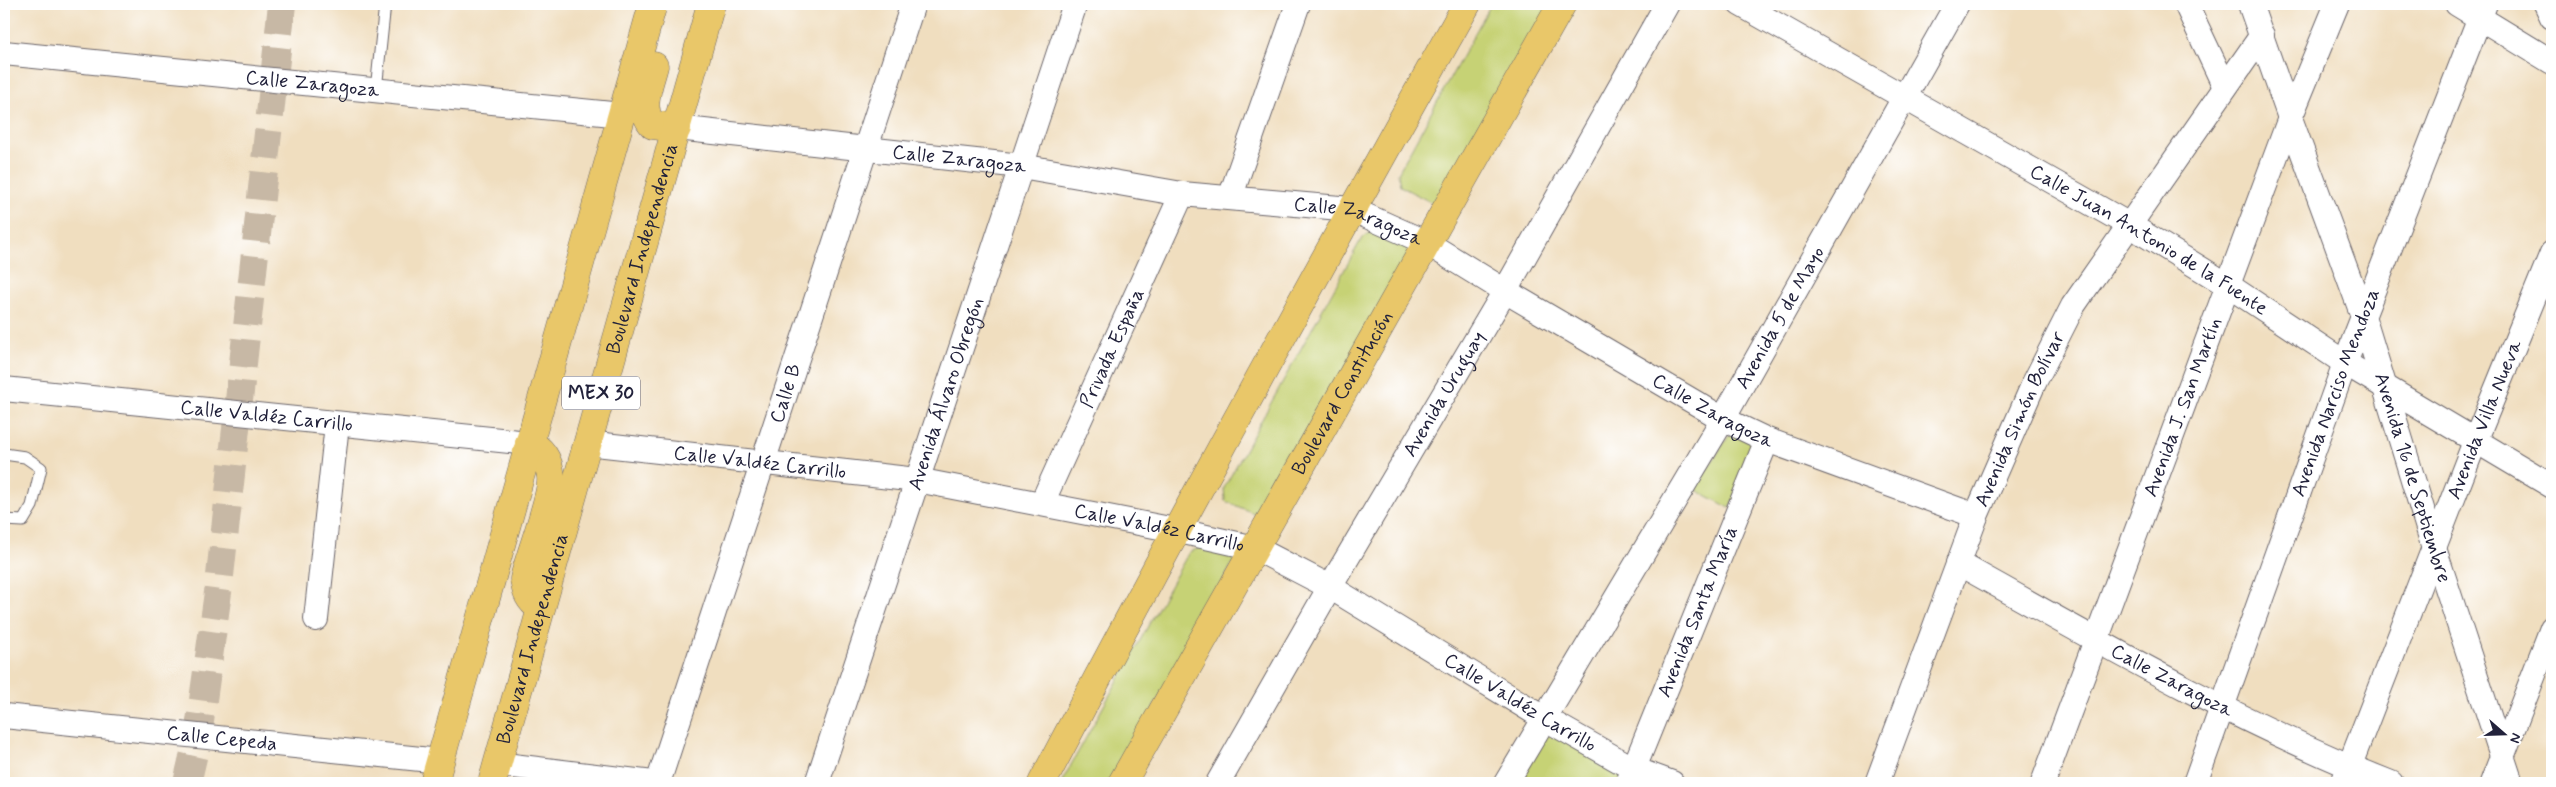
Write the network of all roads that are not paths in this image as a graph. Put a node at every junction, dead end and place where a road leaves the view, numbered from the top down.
1 (385, 4) edge
2 (653, 4) edge
3 (664, 4) edge
4 (711, 4) edge
5 (913, 4) edge
6 (1076, 4) edge
7 (1298, 4) edge
8 (1467, 4) edge
9 (1562, 4) edge
10 (1667, 4) edge
11 (1740, 4) edge
12 (1956, 4) edge
13 (2186, 4) edge
14 (2250, 4) edge
15 (2337, 4) edge
16 (2457, 4) edge
17 (2546, 4) edge
18 (2482, 10) edge
19 (2552, 17) edge
20 (2262, 35) junction
21 (4, 52) edge
22 (2552, 62) edge
23 (2225, 87) junction
24 (376, 90) junction
25 (1905, 96) junction
26 (622, 115) junction
27 (2290, 118) junction
28 (677, 128) junction
29 (865, 150) junction
30 (1021, 166) junction
31 (1182, 194) junction
32 (1230, 198) junction
33 (1351, 209) junction
34 (2131, 226) junction
35 (1427, 243) junction
36 (2552, 253) edge
37 (2229, 286) junction
38 (1505, 291) junction
39 (2364, 316) junction
40 (2345, 363) junction
41 (2384, 386) junction
42 (4, 389) edge
43 (1723, 419) junction
44 (337, 424) junction
45 (2476, 439) junction
46 (1767, 440) junction
47 (529, 443) junction
48 (587, 443) junction
49 (4, 454) edge
50 (763, 463) junction
51 (917, 480) junction
52 (2552, 486) edge
53 (1042, 503) junction
54 (1976, 516) junction
55 (4, 520) edge
56 (1175, 530) junction
57 (1255, 548) junction
58 (2434, 548) junction
59 (1958, 563) junction
60 (1330, 587) junction
61 (540, 608) junction
62 (316, 619) dead end
63 (2552, 628) edge
64 (2098, 641) junction
65 (2223, 708) junction
66 (4, 716) edge
67 (1544, 718) junction
68 (2502, 756) junction
69 (437, 772) edge
70 (494, 774) edge
71 (2346, 775) edge
72 (1631, 776) edge
73 (653, 783) edge
74 (658, 783) edge
75 (817, 783) edge
76 (1042, 783) edge
77 (1122, 783) edge
78 (1218, 783) edge
79 (1506, 783) edge
80 (1672, 783) edge
81 (1877, 783) edge
82 (2044, 783) edge
83 (2195, 783) edge
84 (2391, 783) edge
85 (2492, 783) edge
86 (2511, 783) edge

1 - 24 lane
2 - 26 main road, MEX 30
3 - 28 main road
4 - 28 main road, Boulevard Independencia / MEX 30
5 - 29 street, Calle B
6 - 30 street, Avenida Álvaro Obregón
7 - 32 street
8 - 33 main road
9 - 35 main road, Boulevard Constitución
10 - 38 street, Avenida Uruguay
11 - 25 street, Calle Juan Antonio de la Fuente
12 - 25 street, Avenida 5 de Mayo
13 - 23 street
14 - 20 street, Avenida 16 de Septiembre
15 - 27 street, Avenida J. San Martín
16 - 18 street
17 - 19 street
18 - 22 street
18 - 39 street, Avenida Narciso Mendoza
20 - 23 street, Avenida Simón Bolívar
20 - 27 street, Avenida 16 de Septiembre
21 - 24 street, Calle Zaragoza
23 - 34 street, Avenida Simón Bolívar
24 - 26 street, Calle Zaragoza
25 - 34 street, Calle Juan Antonio de la Fuente
25 - 43 street, Avenida 5 de Mayo
26 - 47 main road, MEX 30
27 - 37 street, Avenida J. San Martín
27 - 39 street, Avenida 16 de Septiembre
28 - 29 street, Calle Zaragoza
28 - 48 main road, Boulevard Independencia / MEX 30
29 - 30 street, Calle Zaragoza
29 - 50 street, Calle B
30 - 31 street, Calle Zaragoza
30 - 51 street, Avenida Álvaro Obregón
31 - 32 street, Calle Zaragoza
31 - 53 street, Privada España
32 - 33 street, Calle Zaragoza
33 - 35 street, Calle Zaragoza
33 - 56 main road
34 - 37 street, Calle Juan Antonio de la Fuente
34 - 54 street, Avenida Simón Bolívar
35 - 38 street, Calle Zaragoza
35 - 57 main road, Boulevard Constitución
36 - 45 street, Avenida Villa Nueva
37 - 40 street, Calle Juan Antonio de la Fuente
37 - 64 street, Avenida J. San Martín
38 - 43 street, Calle Zaragoza
38 - 60 street, Avenida Uruguay
39 - 40 street, Avenida Narciso Mendoza
39 - 41 street, Avenida 16 de Septiembre
40 - 41 street, Calle Juan Antonio de la Fuente
40 - 65 street, Avenida Narciso Mendoza
41 - 45 street, Calle Juan Antonio de la Fuente
41 - 58 street, Avenida 16 de Septiembre
42 - 44 street, Calle Valdéz Carrillo
43 - 46 street, Calle Zaragoza
43 - 67 street, Avenida 5 de Mayo
44 - 47 street, Calle Valdéz Carrillo
44 - 62 street
45 - 52 street, Calle Juan Antonio de la Fuente
45 - 58 street, Avenida Villa Nueva
46 - 54 street, Calle Zaragoza
46 - 72 street, Avenida Santa María
47 - 61 main road
47 - 69 main road, MEX 30
48 - 50 street, Calle Valdéz Carrillo
48 - 61 main road, Boulevard Independencia / MEX 30
49 - 55 lane
50 - 51 street, Calle Valdéz Carrillo
50 - 74 street, Calle B
51 - 53 street, Calle Valdéz Carrillo
51 - 75 street, Avenida Álvaro Obregón
53 - 56 street, Calle Valdéz Carrillo
54 - 59 street, Avenida Simón Bolívar
56 - 57 street, Calle Valdéz Carrillo
56 - 76 main road
57 - 60 street, Calle Valdéz Carrillo
57 - 77 main road, Boulevard Constitución
58 - 68 street, Avenida 16 de Septiembre
58 - 71 street, Avenida Villa Nueva
59 - 64 street, Calle Zaragoza
59 - 81 street, Avenida Simón Bolívar
60 - 67 street, Calle Valdéz Carrillo
60 - 78 street, Avenida Uruguay
61 - 70 main road, Boulevard Independencia / MEX 30
63 - 68 street
64 - 65 street, Calle Zaragoza
64 - 82 street, Avenida J. San Martín
65 - 71 street, Calle Zaragoza
65 - 83 street, Avenida Narciso Mendoza
66 - 69 street, Calle Cepeda
67 - 72 street, Calle Valdéz Carrillo
67 - 79 street, Avenida 5 de Mayo
68 - 85 street
68 - 86 street, Avenida 16 de Septiembre
70 - 73 street
71 - 84 street, Calle Zaragoza
72 - 80 street, Calle Valdéz Carrillo

